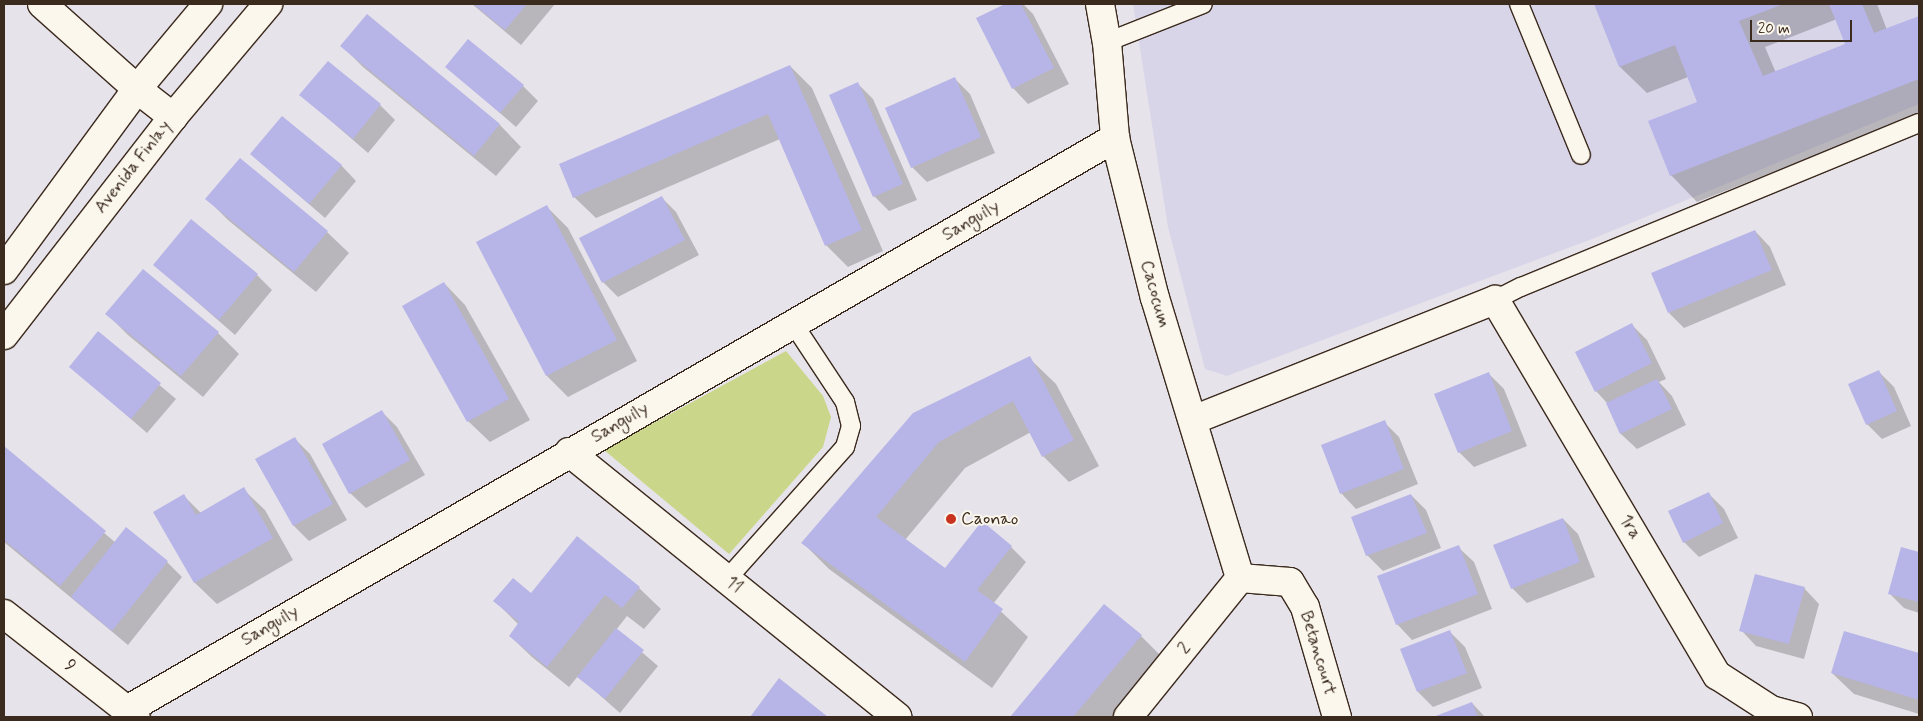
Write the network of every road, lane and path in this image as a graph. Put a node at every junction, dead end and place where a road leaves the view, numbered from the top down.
1 (42, 4) edge
2 (208, 4) edge
3 (268, 4) edge
4 (1100, 4) edge
5 (1203, 4) edge
6 (1520, 4) edge
7 (1107, 42) junction
8 (138, 89) junction
9 (173, 117) junction
10 (1919, 123) edge
11 (1115, 138) junction
12 (1580, 155) dead end
13 (4, 270) edge
14 (1495, 300) junction
15 (793, 323) junction
16 (4, 335) edge
17 (1193, 420) junction
18 (569, 452) junction
19 (1240, 578) junction
20 (727, 579) junction
21 (4, 614) edge
22 (132, 713) edge
23 (898, 717) edge
24 (1128, 717) edge
25 (1337, 717) edge
26 (1798, 717) edge

1 - 8 street
2 - 8 street
3 - 9 street, Avenida Finlay
4 - 7 street, Cacocum
5 - 7 lane
6 - 12 lane
7 - 11 street, Cacocum
8 - 9 street
8 - 13 street
9 - 16 street, Avenida Finlay
10 - 14 lane
11 - 15 street, Sanguily
11 - 17 street, Cacocum
14 - 17 street
14 - 26 street, 1ra
15 - 18 street, Sanguily
15 - 20 lane
17 - 19 street, Cacocum
18 - 20 street, 11
18 - 22 street, Sanguily
19 - 24 street, 2
19 - 25 street, Betancourt
20 - 23 street, 11
21 - 22 street, 9

